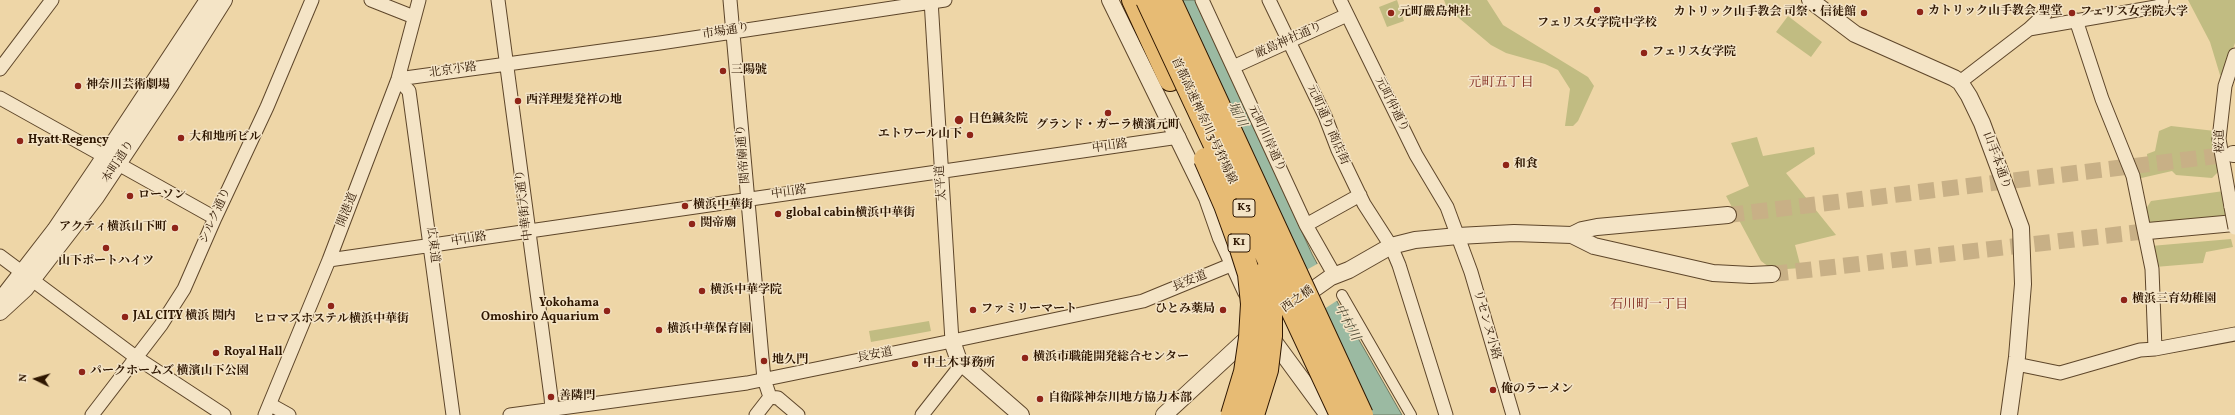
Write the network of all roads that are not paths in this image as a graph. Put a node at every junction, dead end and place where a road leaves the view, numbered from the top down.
1 (52, 0) edge
2 (208, 0) edge
3 (224, 0) edge
4 (312, 0) edge
5 (371, 0) edge
6 (419, 0) edge
7 (498, 0) edge
8 (730, 0) edge
9 (945, 0) edge
10 (1110, 0) edge
11 (1133, 0) edge
12 (1147, 0) edge
13 (1163, 0) edge
14 (1170, 0) edge
15 (1202, 0) edge
16 (1269, 0) edge
17 (1340, 0) edge
18 (1810, 0) edge
19 (2162, 0) edge
20 (931, 1) edge
21 (2046, 14) dead end
22 (1347, 15) junction
23 (414, 17) junction
24 (2076, 20) junction
25 (2029, 29) junction
26 (732, 31) junction
27 (1288, 40) junction
28 (2235, 55) edge
29 (507, 64) junction
30 (1233, 67) junction
31 (0, 69) edge
32 (398, 79) junction
33 (1960, 82) junction
34 (0, 98) edge
35 (1178, 137) junction
36 (111, 161) junction
37 (941, 172) junction
38 (1360, 195) junction
39 (748, 199) junction
40 (1728, 215) tunnel mouth
41 (215, 218) junction
42 (2235, 223) edge
43 (1306, 225) junction
44 (2235, 228) edge
45 (528, 231) junction
46 (2148, 232) tunnel mouth
47 (1572, 235) junction
48 (1458, 236) junction
49 (432, 245) junction
50 (1391, 246) junction
51 (0, 256) edge
52 (329, 260) junction
53 (1233, 264) junction
54 (1772, 274) tunnel mouth
55 (28, 275) junction
56 (1333, 277) junction
57 (1269, 285) junction
58 (1342, 295) dead end
59 (0, 301) edge
60 (0, 312) edge
61 (1262, 325) junction
62 (1299, 326) junction
63 (2235, 334) edge
64 (952, 341) junction
65 (2155, 349) junction
66 (137, 358) junction
67 (962, 364) junction
68 (2016, 364) junction
69 (764, 379) junction
70 (1313, 395) junction
71 (770, 397) junction
72 (268, 410) edge
73 (553, 413) edge
74 (92, 415) edge
75 (224, 415) edge
76 (290, 415) edge
77 (453, 415) edge
78 (510, 415) edge
79 (756, 415) edge
80 (798, 415) edge
81 (922, 415) edge
82 (1021, 415) edge
83 (1164, 415) edge
84 (1232, 415) edge
85 (1252, 415) edge
86 (1261, 415) edge
87 (1318, 415) edge
88 (1328, 415) edge
89 (1332, 415) edge
90 (1341, 415) edge
91 (1362, 415) edge
92 (1411, 415) edge
93 (1446, 415) edge
94 (1513, 415) edge
95 (2009, 415) edge

1 - 31 street
2 - 36 street, 本町通り
3 - 36 street, 本町通り
4 - 41 street, シルク通り
5 - 23 street
6 - 23 street, 開港道
7 - 29 street, 中華街大通り
8 - 26 street, 関帝廟通り
9 - 20 street, 市場通り
10 - 35 street
11 - 84 highway, K1, bridge
12 - 62 highway, 首都高速神奈川3号狩場線 / K3, bridge
13 - 57 highway, K1, bridge
14 - 91 highway, 首都高速神奈川3号狩場線 / K3, bridge
15 - 30 street, 元町川岸通り
16 - 27 street, 元町通り 商店街
17 - 22 street, 元町仲通り
18 - 33 street
19 - 24 street
20 - 26 street, 市場通り
20 - 37 street, 太平道
21 - 25 street
22 - 27 street, 厳島神社通り
22 - 48 street, 元町仲通り
23 - 32 street, 開港道
24 - 25 street
24 - 65 street
25 - 33 street
26 - 29 street, 市場通り
26 - 39 street, 関帝廟通り
27 - 30 street, 厳島神社通り
27 - 38 street, 元町通り 商店街
28 - 44 street, 桜道, bridge
29 - 32 street, 北京小路
29 - 45 street, 中華街大通り
30 - 43 street, 元町川岸通り
32 - 49 street, 広東道
32 - 52 street, 開港道
33 - 68 street, 山手本通り
34 - 36 street
35 - 37 street, 中山路
35 - 53 street
36 - 41 street
36 - 55 street, 本町通り
37 - 39 street, 中山路
37 - 64 street, 太平道
38 - 43 street
38 - 50 street, 元町通り 商店街
39 - 45 street, 中山路
39 - 69 street, 関帝廟通り
40 - 47 street
41 - 66 street, シルク通り
42 - 46 street
43 - 56 street, 元町川岸通り
45 - 49 street, 中山路
45 - 73 street, 中華街大通り
47 - 48 street, 西之橋
47 - 54 street
48 - 50 street, 西之橋
48 - 94 street, リセンヌ小路
49 - 52 street, 中山路
49 - 77 street, 広東道
50 - 56 street, 西之橋
50 - 93 street, 元町通り 商店街
51 - 55 street
52 - 72 street, 開港道
53 - 61 street
53 - 64 street, 長安道
55 - 59 street, 本町通り
55 - 60 street, 本町通り
55 - 66 street
56 - 61 street, 西之橋, bridge
57 - 85 highway, K1, bridge
57 - 86 highway, bridge
58 - 92 street
61 - 70 street
61 - 83 street, 西之橋
62 - 89 highway, bridge
62 - 90 highway, 首都高速神奈川3号狩場線 / K3, bridge
63 - 65 street
64 - 67 street, 太平道
64 - 69 street, 長安道
65 - 68 street
66 - 74 street, シルク通り
66 - 75 street
67 - 81 street
67 - 82 street
68 - 95 street, 山手本通り
69 - 71 street, 関帝廟通り
69 - 73 street, 長安道
70 - 87 street
70 - 88 street
71 - 79 street
71 - 80 street
72 - 76 street
73 - 78 street, 長安道

